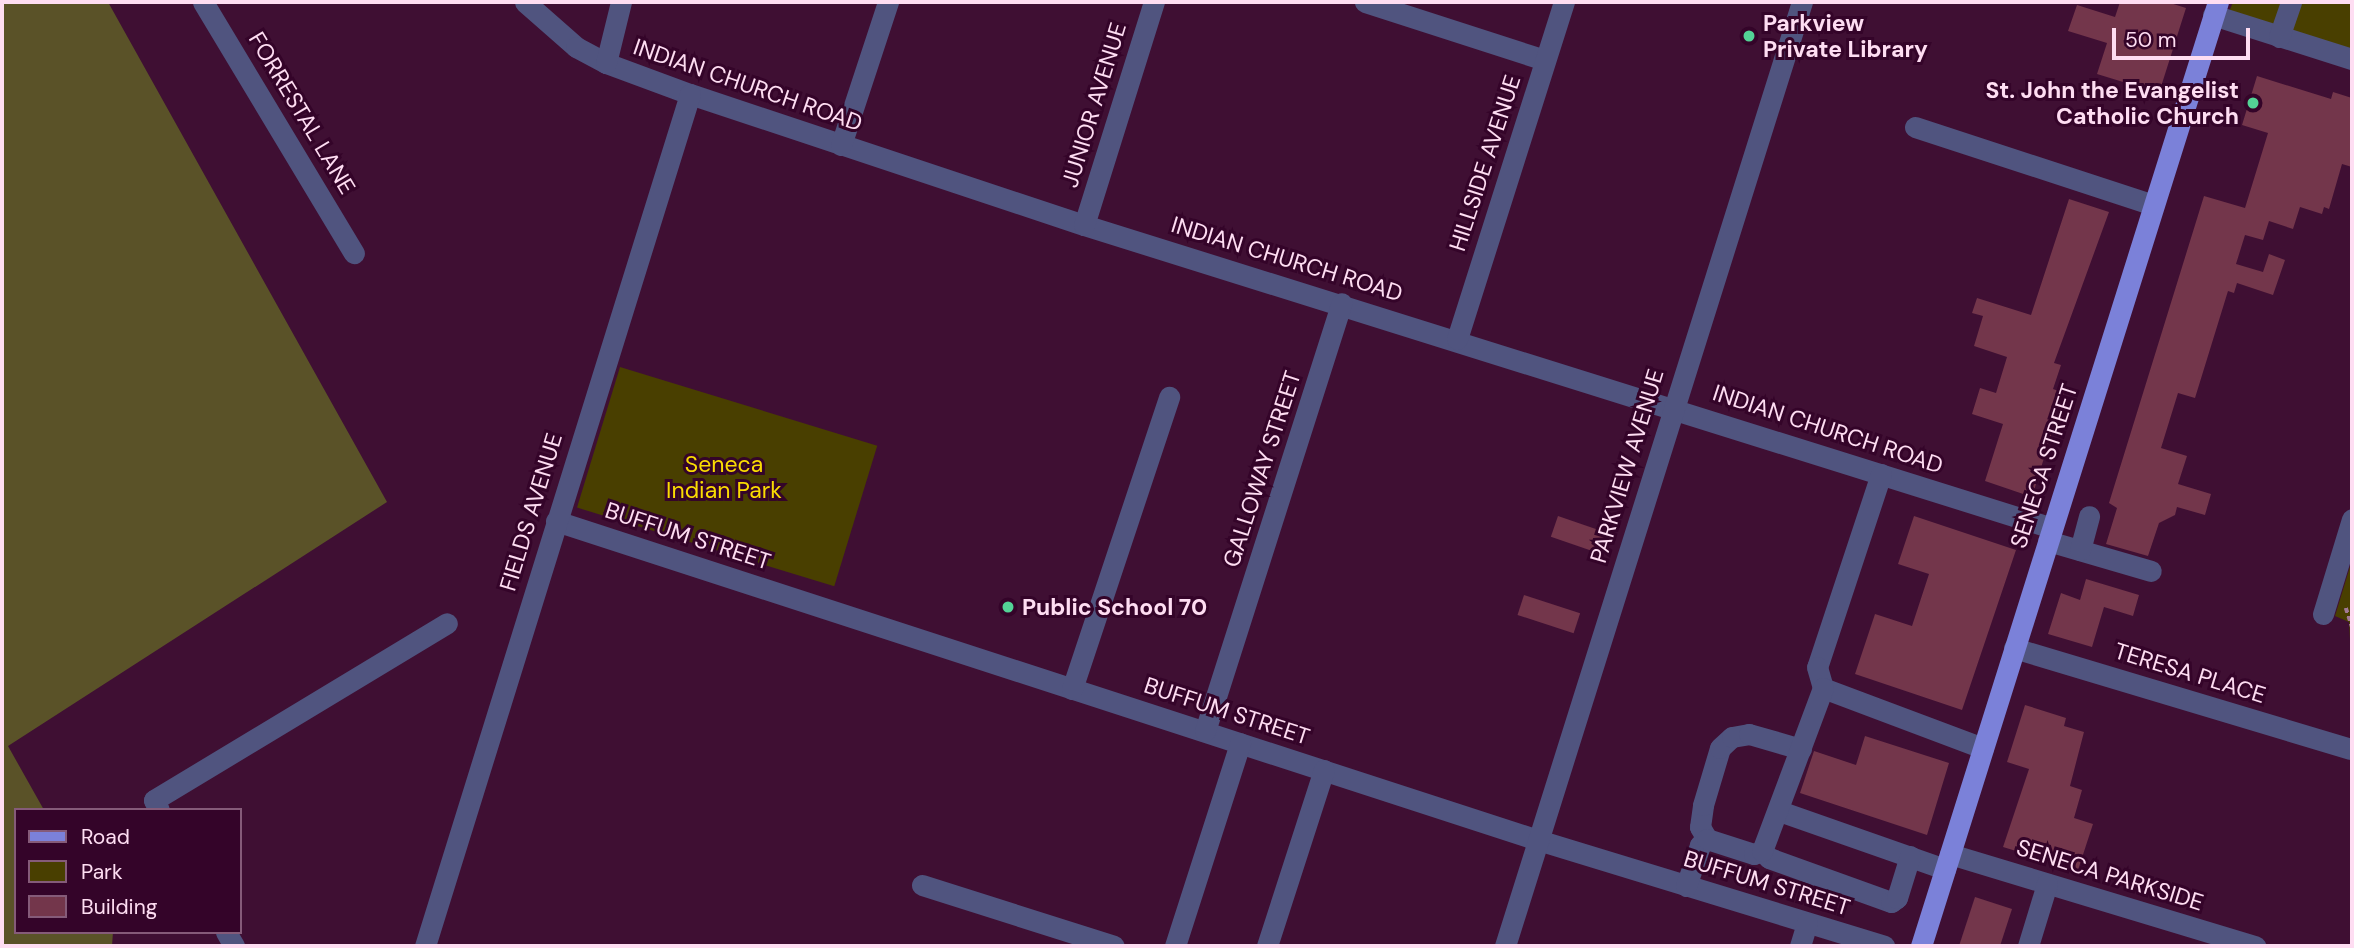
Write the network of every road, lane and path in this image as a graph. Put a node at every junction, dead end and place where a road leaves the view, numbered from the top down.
1 (203, 2) edge
2 (525, 2) edge
3 (621, 2) edge
4 (888, 2) edge
5 (1154, 2) edge
6 (1365, 2) edge
7 (1564, 2) edge
8 (1802, 2) edge
9 (2291, 2) edge
10 (2215, 8) edge
11 (2279, 37) junction
12 (2352, 59) edge
13 (1545, 60) junction
14 (606, 64) junction
15 (690, 94) junction
16 (1915, 127) dead end
17 (841, 145) junction
18 (2154, 205) junction
19 (1084, 225) junction
20 (354, 253) dead end
21 (1342, 303) junction
22 (1457, 339) junction
23 (1169, 397) dead end
24 (1672, 408) junction
25 (1881, 474) junction
26 (2089, 516) dead end
27 (2352, 519) edge
28 (556, 521) junction
29 (2050, 535) junction
30 (2080, 550) junction
31 (2151, 571) dead end
32 (2323, 614) dead end
33 (447, 623) dead end
34 (2014, 648) junction
35 (1823, 688) junction
36 (1072, 689) junction
37 (1205, 731) junction
38 (1241, 743) junction
39 (1983, 747) junction
40 (2350, 749) dead end
41 (1801, 750) junction
42 (1324, 770) junction
43 (157, 805) edge
44 (1779, 811) junction
45 (1707, 839) junction
46 (1538, 840) junction
47 (1762, 851) junction
48 (1910, 856) junction
49 (1948, 862) junction
50 (2048, 884) junction
51 (922, 885) dead end
52 (1686, 886) junction
53 (1807, 923) junction
54 (425, 946) edge
55 (1114, 946) edge
56 (1175, 946) edge
57 (1267, 946) edge
58 (1505, 946) edge
59 (1800, 946) edge
60 (1884, 946) edge
61 (1921, 946) edge
62 (2028, 946) edge
63 (2255, 946) edge

1 - 20 street, FORRESTAL LANE
2 - 14 street, INDIAN CHURCH ROAD
3 - 14 street
4 - 17 street
5 - 19 street, JUNIOR AVENUE
6 - 13 street
7 - 13 street, HILLSIDE AVENUE
8 - 24 street, PARKVIEW AVENUE
9 - 11 street
10 - 11 street
10 - 18 main road, SENECA STREET
11 - 12 street
13 - 22 street, HILLSIDE AVENUE
14 - 15 street, INDIAN CHURCH ROAD
15 - 17 street, INDIAN CHURCH ROAD
15 - 28 street, FIELDS AVENUE
16 - 18 street
17 - 19 street, INDIAN CHURCH ROAD
18 - 29 main road, SENECA STREET
19 - 21 street, INDIAN CHURCH ROAD
21 - 22 street, INDIAN CHURCH ROAD
21 - 37 street, GALLOWAY STREET
22 - 24 street, INDIAN CHURCH ROAD
23 - 36 street
24 - 25 street, INDIAN CHURCH ROAD
24 - 46 street, PARKVIEW AVENUE
25 - 29 street, INDIAN CHURCH ROAD
25 - 35 street
26 - 30 street
27 - 32 street
28 - 36 street, BUFFUM STREET
28 - 54 street, FIELDS AVENUE
29 - 30 street, INDIAN CHURCH ROAD
29 - 34 main road, SENECA STREET
30 - 31 street, INDIAN CHURCH ROAD
33 - 43 street
34 - 39 main road, SENECA STREET
34 - 40 street, TERESA PLACE
35 - 39 street
35 - 41 street
36 - 37 street, BUFFUM STREET
37 - 38 street, BUFFUM STREET
38 - 42 street, BUFFUM STREET
38 - 56 street
39 - 49 main road, SENECA STREET
41 - 44 street
41 - 45 street
42 - 46 street, BUFFUM STREET
42 - 57 street
44 - 47 street
44 - 48 street, SENECA PARKSIDE
45 - 47 street
45 - 52 street
46 - 52 street, BUFFUM STREET
46 - 58 street, PARKVIEW AVENUE
47 - 48 street
48 - 49 street, SENECA PARKSIDE
49 - 50 street, SENECA PARKSIDE
49 - 61 main road, SENECA STREET
50 - 62 street
50 - 63 street, SENECA PARKSIDE
51 - 55 street
52 - 53 street, BUFFUM STREET
53 - 59 street
53 - 60 street, BUFFUM STREET

